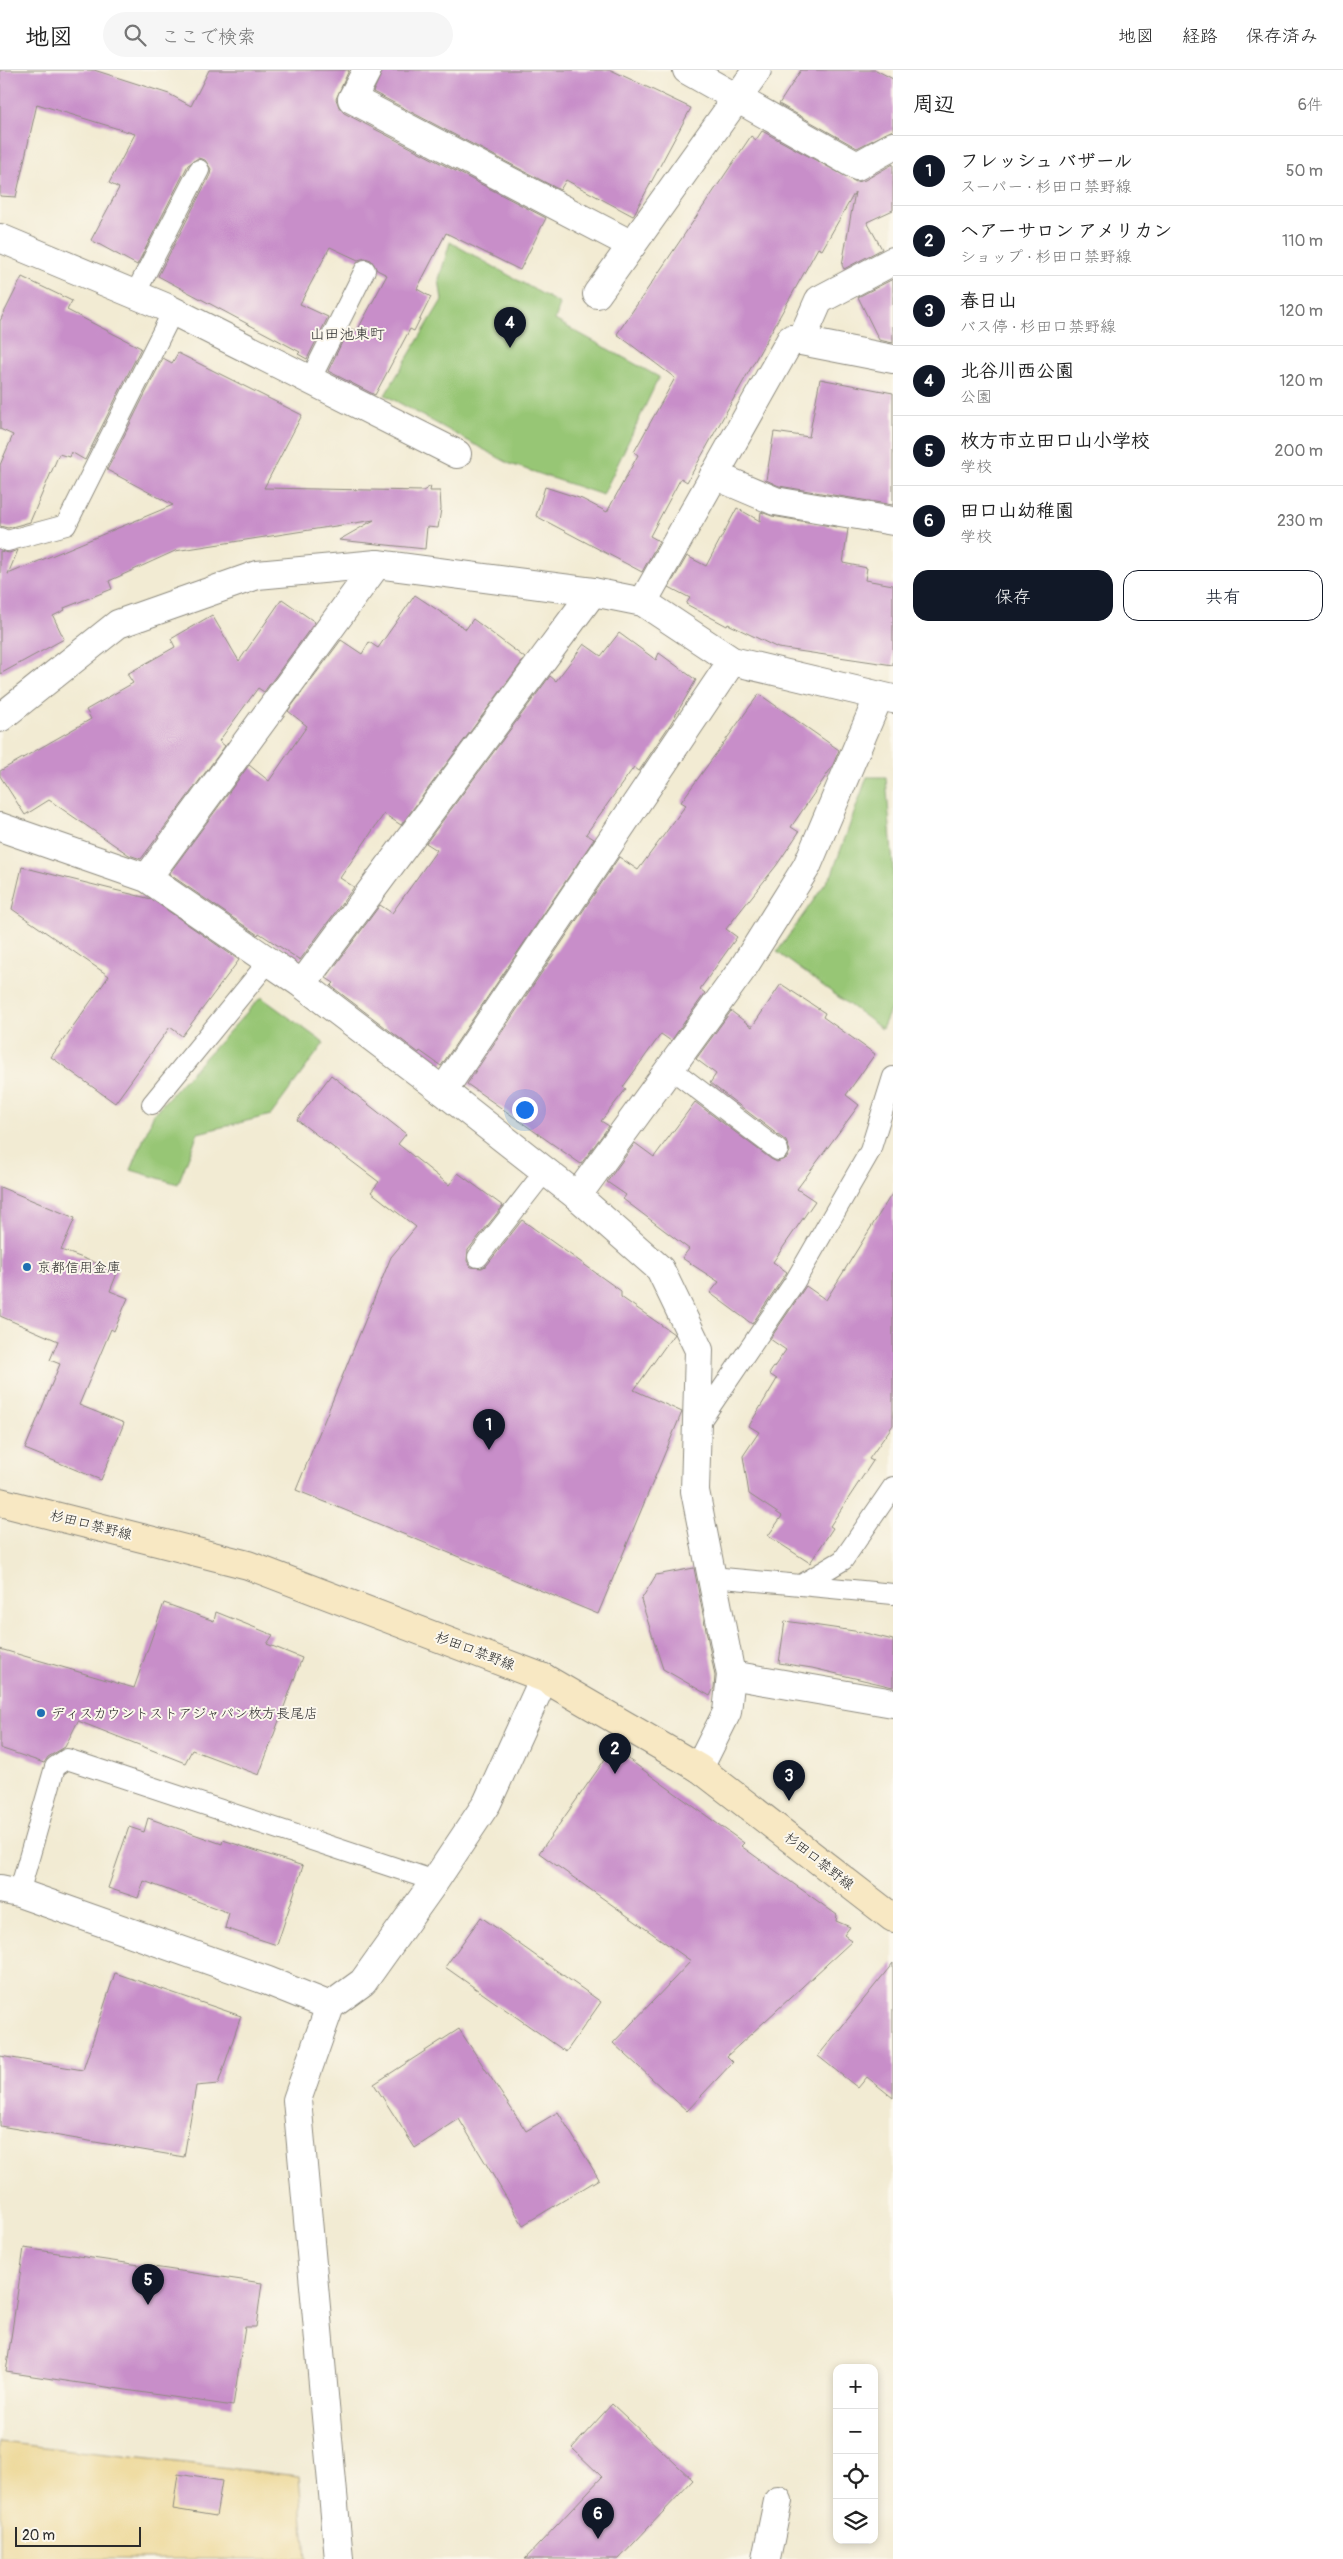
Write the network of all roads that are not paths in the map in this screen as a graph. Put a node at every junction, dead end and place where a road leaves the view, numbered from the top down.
1 (367, 70) edge
2 (687, 70) edge
3 (758, 70) edge
4 (736, 97) junction
5 (893, 146) edge
6 (199, 170) dead end
7 (0, 238) edge
8 (632, 245) junction
9 (893, 261) edge
10 (365, 270) dead end
11 (135, 294) junction
12 (597, 294) dead end
13 (173, 311) junction
14 (801, 341) junction
15 (893, 359) edge
16 (310, 380) junction
17 (457, 454) dead end
18 (714, 475) junction
19 (893, 521) edge
20 (0, 538) edge
21 (377, 564) junction
22 (593, 592) junction
23 (643, 602) junction
24 (732, 662) junction
25 (886, 697) edge
26 (0, 718) edge
27 (0, 827) edge
28 (147, 878) junction
29 (270, 962) junction
30 (302, 984) junction
31 (670, 1068) junction
32 (893, 1077) edge
33 (443, 1091) junction
34 (152, 1104) dead end
35 (778, 1150) dead end
36 (545, 1171) junction
37 (577, 1196) junction
38 (478, 1257) dead end
39 (697, 1426) junction
40 (893, 1487) edge
41 (0, 1502) edge
42 (712, 1578) junction
43 (801, 1585) junction
44 (893, 1594) edge
45 (731, 1676) junction
46 (544, 1678) junction
47 (893, 1703) edge
48 (699, 1768) junction
49 (436, 1881) junction
50 (9, 1891) edge
51 (893, 1918) edge
52 (330, 2006) junction
53 (778, 2501) dead end
54 (339, 2559) edge
55 (766, 2559) edge

1 - 8 street
2 - 4 street
3 - 4 street
4 - 5 street
4 - 8 street
6 - 11 lane
7 - 11 street
8 - 12 street
9 - 14 street
10 - 16 lane
11 - 13 street
13 - 16 street
13 - 20 lane
14 - 15 street
14 - 18 street
16 - 17 street
18 - 19 street
18 - 23 street
21 - 22 street
21 - 26 street
21 - 28 street
22 - 23 street
22 - 30 street
23 - 24 street
24 - 25 street
24 - 33 street
25 - 31 street
27 - 28 street
28 - 29 street
29 - 30 street
29 - 34 lane
30 - 33 street
31 - 35 lane
31 - 37 street
32 - 39 lane
33 - 36 street
36 - 37 street
36 - 38 lane
37 - 39 street
39 - 42 street
40 - 43 lane
41 - 46 main road, 杉田口禁野線
42 - 43 lane
42 - 45 street
43 - 44 lane
45 - 47 street
45 - 48 street
46 - 48 main road, 杉田口禁野線
46 - 49 street
48 - 51 main road, 杉田口禁野線
49 - 50 lane
49 - 52 street
50 - 52 street
52 - 54 street
53 - 55 street

